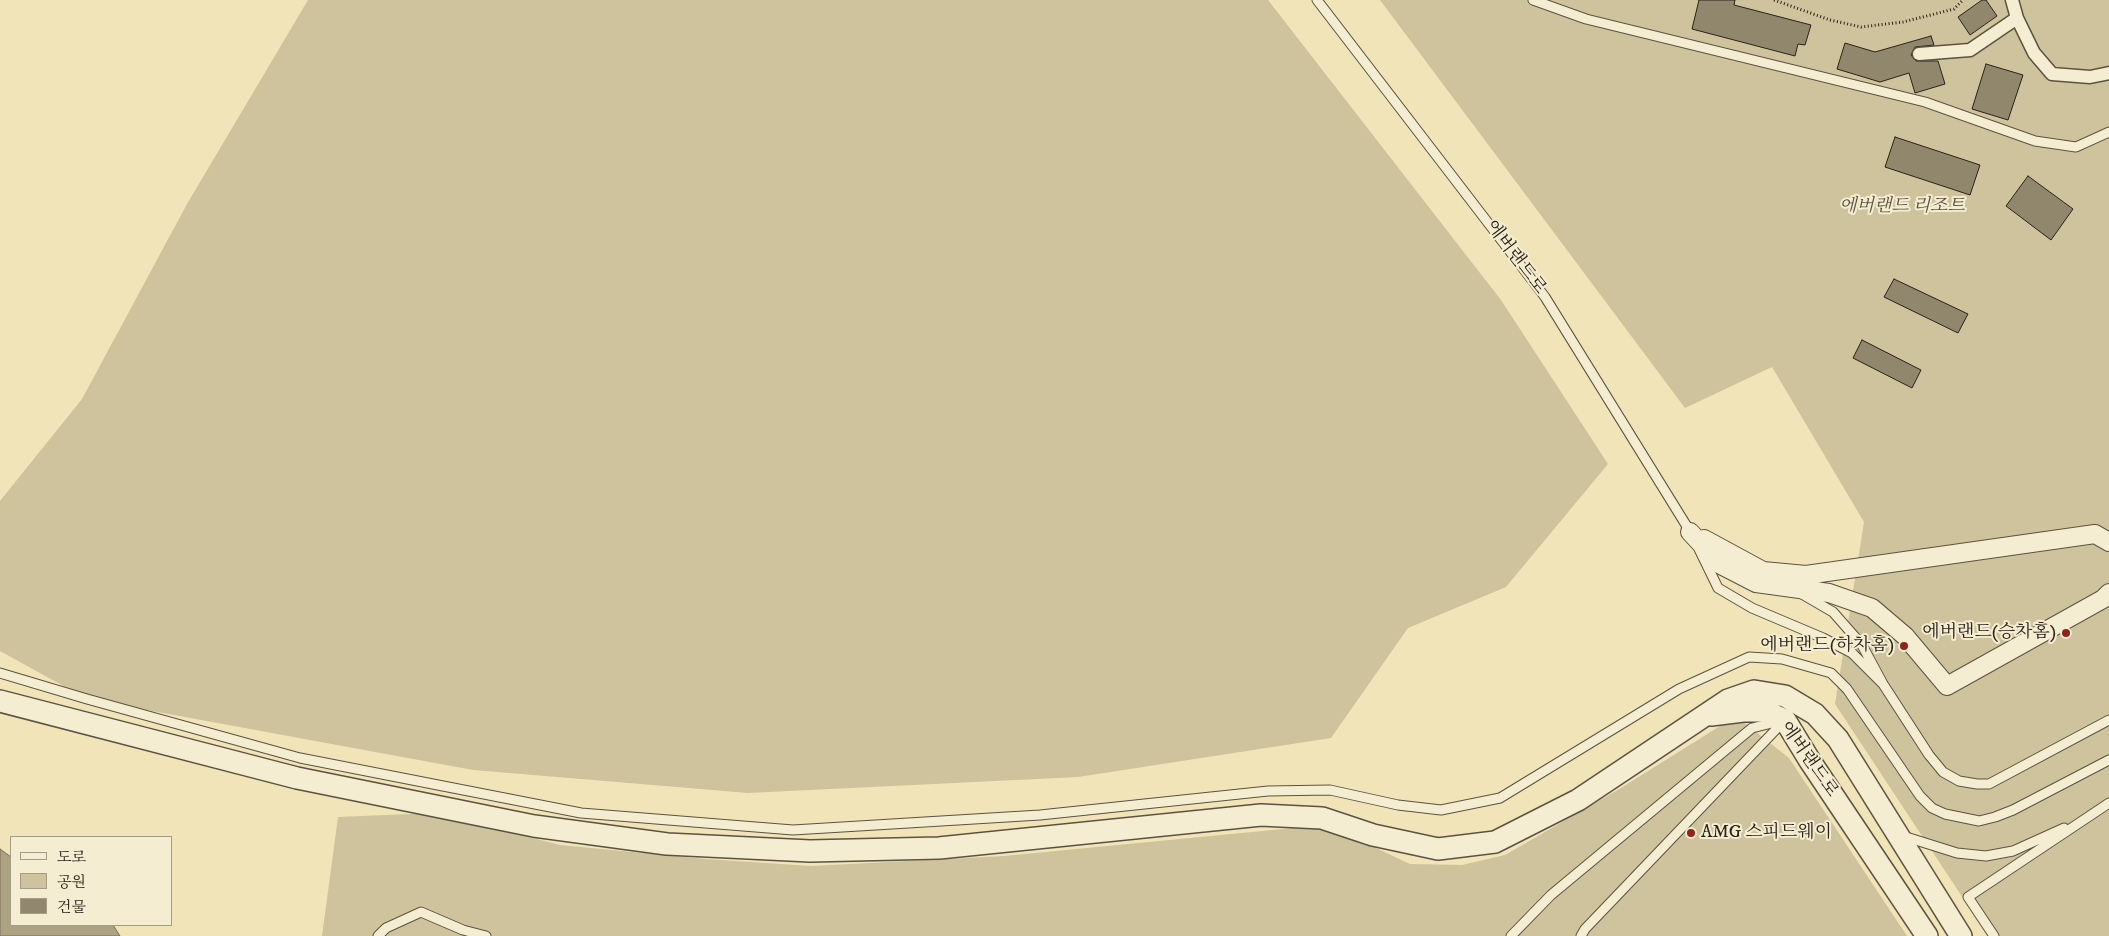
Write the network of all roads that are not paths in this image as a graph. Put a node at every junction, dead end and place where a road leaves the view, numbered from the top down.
1 (1317, 0) edge
2 (1533, 0) edge
3 (2012, 0) edge
4 (2016, 18) junction
5 (1919, 54) dead end
6 (2109, 73) edge
7 (2109, 132) edge
8 (1690, 532) junction
9 (2109, 542) edge
10 (1763, 571) junction
11 (1791, 588) junction
12 (2109, 593) edge
13 (0, 673) edge
14 (1883, 684) junction
15 (0, 701) edge
16 (1706, 715) junction
17 (1785, 720) junction
18 (2109, 720) edge
19 (2109, 760) edge
20 (2109, 803) edge
21 (2089, 816) junction
22 (1896, 833) junction
23 (378, 936) edge
24 (486, 936) edge
25 (1511, 936) edge
26 (1581, 936) edge
27 (1926, 936) edge
28 (1961, 936) edge
29 (1994, 936) edge

1 - 8 lane, 에버랜드로
2 - 7 lane
3 - 4 street
4 - 5 street
4 - 6 street
8 - 10 street
8 - 11 street
8 - 14 lane, 에버랜드로
9 - 10 street
10 - 11 lane
11 - 12 street
11 - 14 lane
13 - 19 lane
14 - 18 lane
15 - 16 street
16 - 17 street, 에버랜드로
16 - 22 street, 에버랜드로
17 - 25 lane
17 - 26 lane
17 - 27 street, 에버랜드로
20 - 21 lane
21 - 22 lane
21 - 29 lane
22 - 28 street, 에버랜드로
23 - 24 lane

